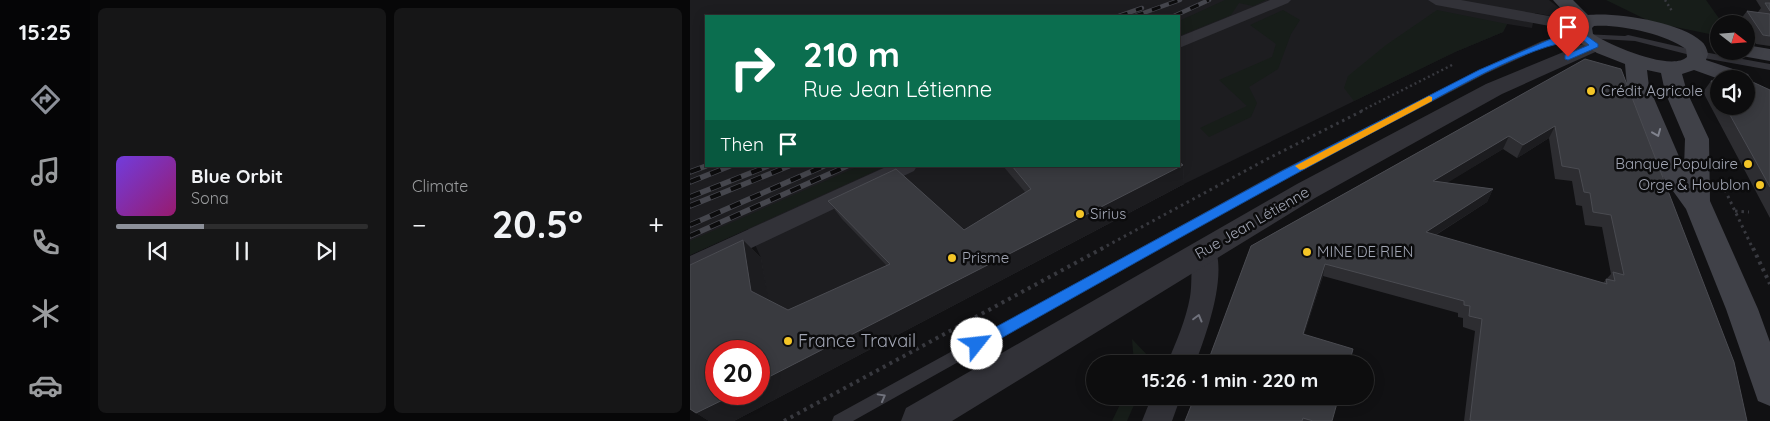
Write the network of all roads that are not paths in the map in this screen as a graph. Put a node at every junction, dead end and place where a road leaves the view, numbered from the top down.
1 (1283, 0) edge
2 (1436, 0) edge
3 (1562, 0) edge
4 (1589, 0) edge
5 (1586, 33) junction
6 (1630, 40) junction
7 (1180, 43) edge
8 (1710, 50) edge
9 (1755, 53) edge
10 (1695, 54) junction
11 (1770, 55) edge
12 (1670, 67) junction
13 (1770, 67) edge
14 (1726, 70) edge
15 (905, 167) edge
16 (1696, 202) junction
17 (1205, 250) junction
18 (690, 267) edge
19 (1185, 355) edge
20 (1770, 389) edge
21 (1163, 405) edge
22 (839, 421) edge
23 (919, 421) edge
24 (1157, 421) edge

1 - 7 street
2 - 5 street
3 - 5 main road
4 - 6 main road
5 - 6 main road
5 - 6 main road
5 - 17 street, Rue Jean Létienne
22 -> 5 lane
6 - 10 main road
6 - 12 main road
6 -> 16 main road
8 - 10 main road
9 - 11 main road
10 - 12 main road
10 - 13 lane
10 - 14 main road
12 - 16 main road
15 - 18 street
16 - 20 main road
19 -> 17 street
17 - 23 street, Rue Jean Létienne
21 - 24 street

